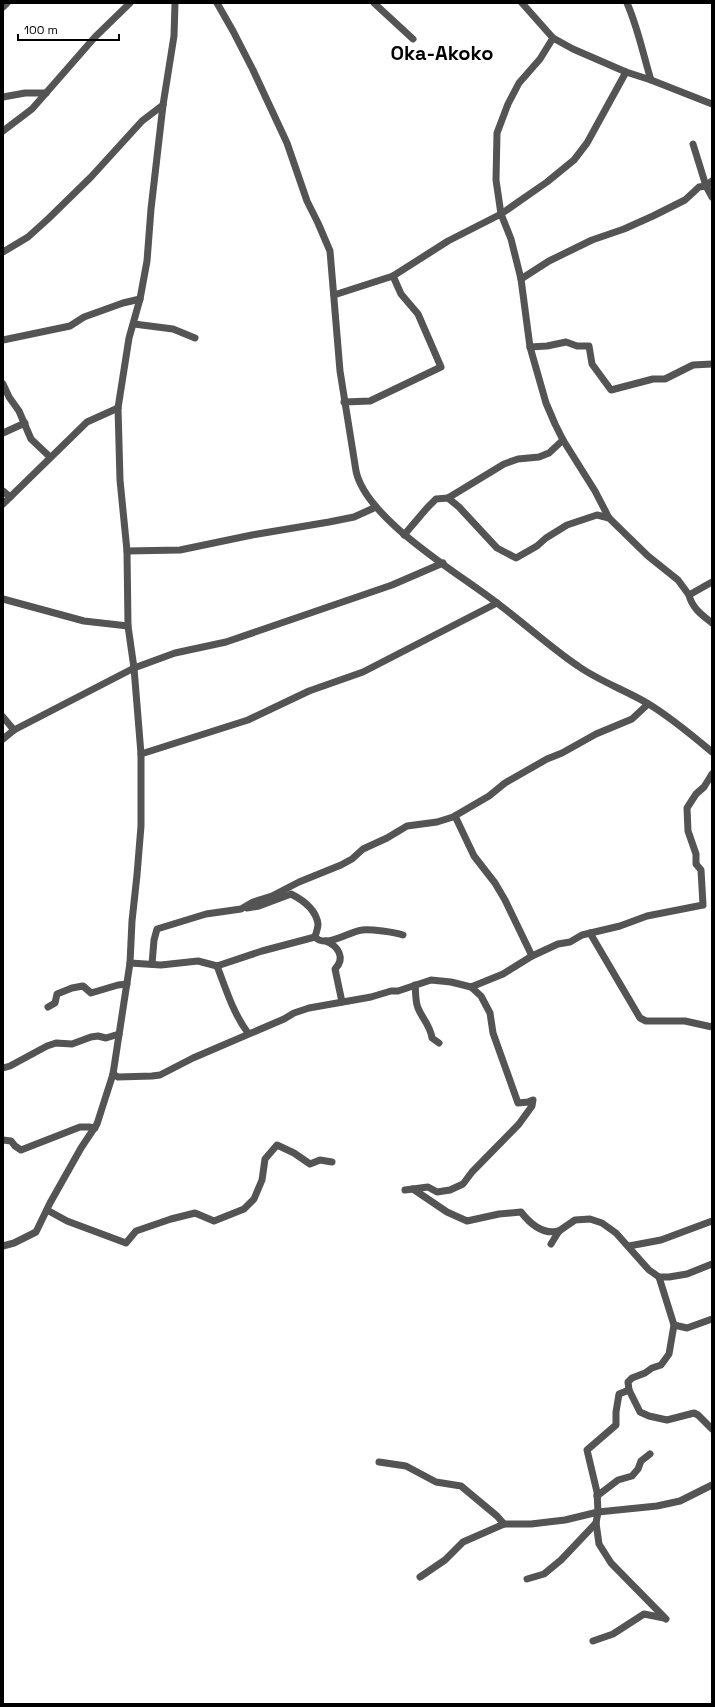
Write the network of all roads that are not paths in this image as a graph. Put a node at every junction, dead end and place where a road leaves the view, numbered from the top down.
1 (8, 3) edge
2 (130, 3) edge
3 (175, 3) edge
4 (216, 3) edge
5 (374, 3) edge
6 (522, 3) edge
7 (628, 3) edge
8 (3, 7) edge
9 (553, 38) junction
10 (413, 39) dead end
11 (626, 72) junction
12 (651, 80) junction
13 (46, 93) junction
14 (3, 97) edge
15 (712, 104) edge
16 (163, 105) junction
17 (3, 131) edge
18 (693, 144) dead end
19 (712, 181) edge
20 (706, 186) junction
21 (712, 197) edge
22 (501, 214) junction
23 (3, 252) edge
24 (394, 276) junction
25 (521, 279) junction
26 (334, 295) junction
27 (140, 299) junction
28 (134, 324) junction
29 (195, 338) dead end
30 (3, 340) edge
31 (530, 347) junction
32 (712, 364) edge
33 (3, 384) edge
34 (344, 402) junction
35 (118, 408) junction
36 (25, 423) junction
37 (3, 433) edge
38 (563, 440) junction
39 (50, 457) junction
40 (3, 491) edge
41 (10, 497) junction
42 (448, 498) junction
43 (3, 504) edge
44 (602, 505) junction
45 (376, 507) junction
46 (597, 515) junction
47 (609, 518) junction
48 (404, 535) junction
49 (127, 551) junction
50 (443, 563) junction
51 (712, 582) edge
52 (689, 595) junction
53 (3, 599) edge
54 (497, 603) junction
55 (712, 623) edge
56 (128, 626) junction
57 (134, 668) junction
58 (648, 704) junction
59 (3, 717) edge
60 (14, 730) junction
61 (3, 739) edge
62 (712, 752) edge
63 (141, 754) junction
64 (712, 774) edge
65 (455, 816) junction
66 (703, 905) junction
67 (712, 905) edge
68 (241, 909) junction
69 (590, 933) junction
70 (403, 935) dead end
71 (315, 937) junction
72 (326, 940) junction
73 (532, 956) junction
74 (130, 962) junction
75 (152, 964) junction
76 (216, 966) junction
77 (127, 984) junction
78 (415, 985) junction
79 (471, 987) junction
80 (342, 1002) junction
81 (48, 1006) dead end
82 (712, 1027) edge
83 (248, 1033) junction
84 (119, 1034) junction
85 (439, 1043) dead end
86 (3, 1068) edge
87 (113, 1074) junction
88 (95, 1128) junction
89 (3, 1140) edge
90 (332, 1162) dead end
91 (413, 1189) junction
92 (405, 1190) dead end
93 (47, 1210) junction
94 (712, 1221) edge
95 (559, 1231) junction
96 (551, 1244) dead end
97 (3, 1246) edge
98 (629, 1246) junction
99 (712, 1264) edge
100 (659, 1277) junction
101 (712, 1319) edge
102 (674, 1325) junction
103 (629, 1390) junction
104 (712, 1429) edge
105 (650, 1454) dead end
106 (380, 1462) dead end
107 (712, 1485) edge
108 (597, 1496) junction
109 (598, 1512) junction
110 (596, 1523) junction
111 (504, 1524) junction
112 (420, 1577) dead end
113 (527, 1579) dead end
114 (593, 1641) dead end

1 - 8 street
2 - 13 street
3 - 16 street
4 - 26 street
5 - 10 street
6 - 9 street
7 - 12 street
9 - 11 street
9 - 22 street
11 - 12 street
11 - 22 street
12 - 15 street
13 - 14 street
13 - 17 street
16 - 23 street
16 - 27 street
18 - 20 street
19 - 20 street
20 - 21 street
20 - 25 street
22 - 24 street
22 - 25 street
24 - 26 street
24 - 34 street
25 - 31 street
26 - 34 street
27 - 28 street
27 - 30 street
28 - 29 street
28 - 35 street
31 - 32 street
31 - 38 street
33 - 36 street
34 - 45 street
35 - 39 street
35 - 49 street
36 - 37 street
36 - 39 street
38 - 42 street
38 - 44 street
39 - 41 street
40 - 41 street
41 - 43 street
42 - 46 street
42 - 48 street
44 - 46 street
44 - 47 street
45 - 48 street
45 - 49 street
46 - 47 street
47 - 52 street
48 - 50 street
49 - 56 street
50 - 54 street
50 - 57 street
51 - 52 street
52 - 55 street
53 - 56 street
54 - 58 street
54 - 63 street
56 - 57 street
57 - 60 street
57 - 63 street
58 - 62 street
58 - 65 street
59 - 60 street
60 - 61 street
63 - 74 street
64 - 66 street
65 - 68 street
65 - 73 street
66 - 67 street
66 - 69 street
68 - 71 street
68 - 75 street
69 - 73 street
69 - 82 street
70 - 72 street
71 - 72 street
71 - 76 street
72 - 80 street
73 - 79 street
74 - 75 street
74 - 77 street
75 - 76 street
76 - 83 street
77 - 81 street
77 - 84 street
78 - 79 street
78 - 80 street
78 - 85 street
79 - 91 street
80 - 83 street
83 - 87 street
84 - 86 street
84 - 87 street
87 - 88 street
88 - 89 street
88 - 93 street
90 - 93 street
91 - 92 street
91 - 95 street
93 - 97 street
94 - 98 street
95 - 96 street
95 - 98 street
98 - 100 street
99 - 100 street
100 - 102 street
101 - 102 street
102 - 103 street
103 - 104 street
103 - 108 street
105 - 108 street
106 - 111 street
107 - 109 street
108 - 109 street
109 - 110 street
109 - 111 street
110 - 113 street
110 - 114 street
111 - 112 street

